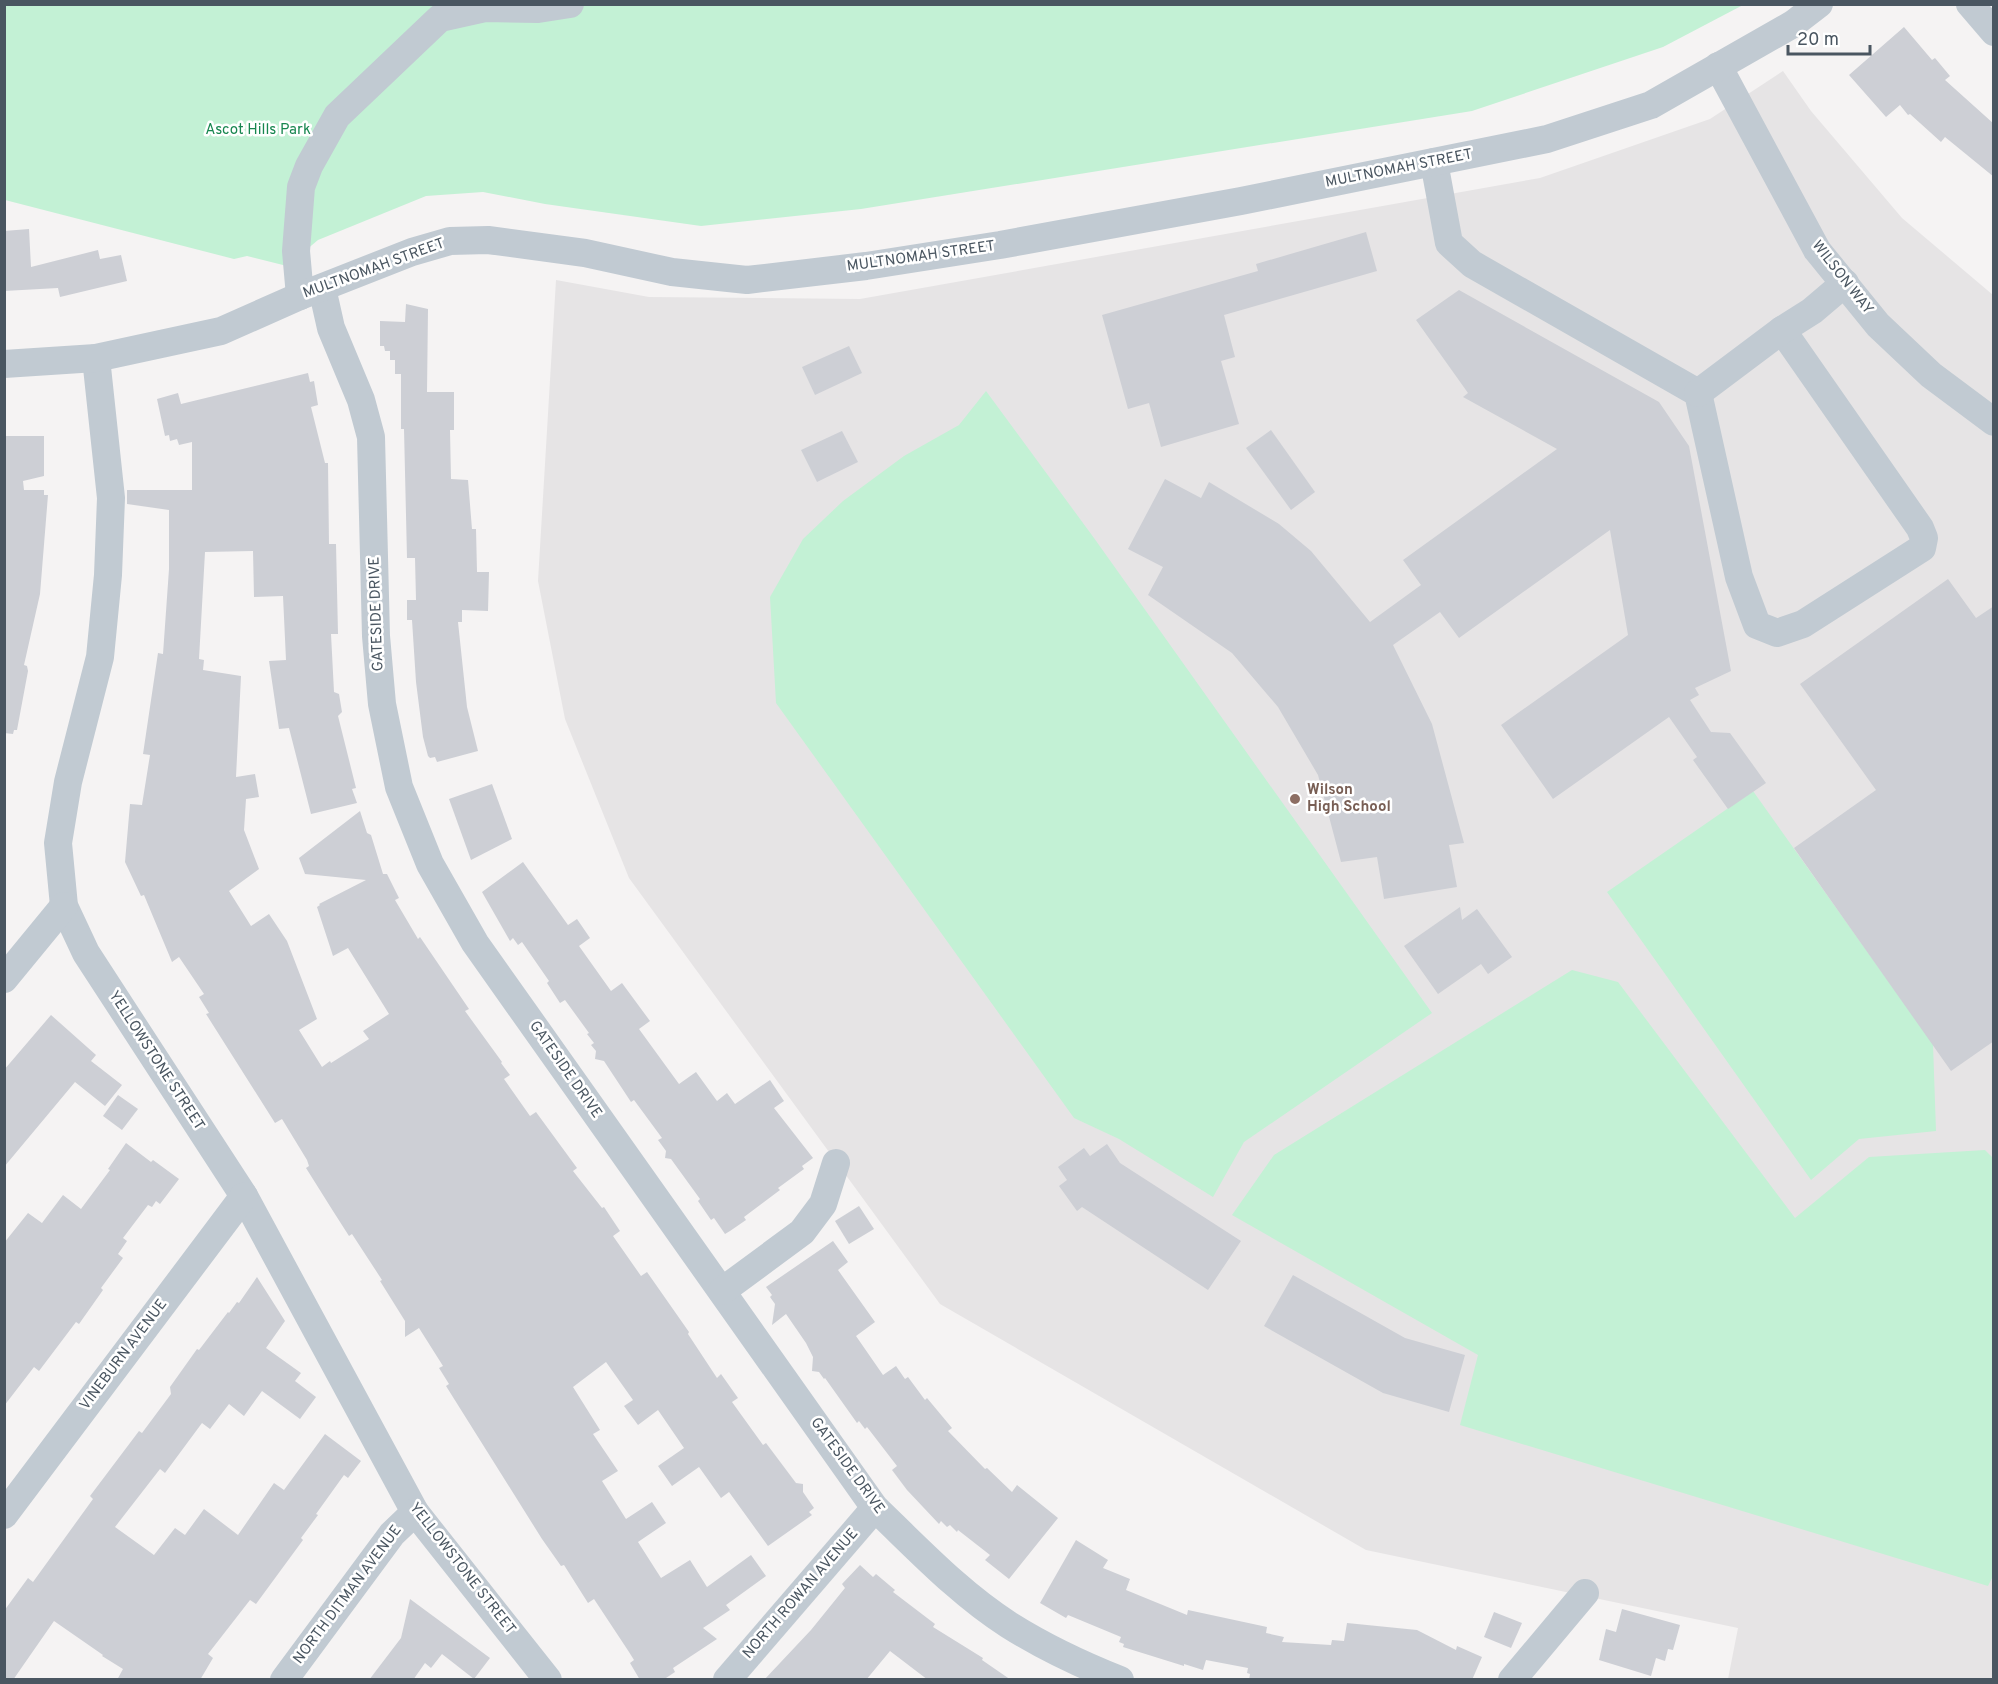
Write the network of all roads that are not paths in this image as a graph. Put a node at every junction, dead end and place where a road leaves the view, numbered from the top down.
1 (570, 4) edge
2 (1819, 4) edge
3 (1970, 4) edge
4 (1994, 32) edge
5 (1718, 66) junction
6 (1434, 162) junction
7 (1845, 283) junction
8 (311, 292) junction
9 (1782, 330) junction
10 (96, 358) junction
11 (4, 364) edge
12 (1698, 393) junction
13 (1994, 422) edge
14 (64, 906) junction
15 (4, 979) edge
16 (836, 1163) dead end
17 (244, 1196) junction
18 (722, 1291) junction
19 (875, 1509) junction
20 (415, 1512) junction
21 (4, 1515) edge
22 (1584, 1593) dead end
23 (284, 1680) edge
24 (548, 1680) edge
25 (727, 1680) edge
26 (1120, 1680) edge
27 (1512, 1680) edge

1 - 8 street, GATESIDE DRIVE
2 - 5 street, MULTNOMAH STREET
3 - 4 street
5 - 6 street, MULTNOMAH STREET
5 - 7 street, WILSON WAY
6 - 8 street, MULTNOMAH STREET
6 - 12 street
7 - 9 street
7 - 13 street, WILSON WAY
8 - 10 street, MULTNOMAH STREET
8 - 18 street, GATESIDE DRIVE
9 - 12 street
9 - 12 street
10 - 11 street, MULTNOMAH STREET
10 - 14 street, YELLOWSTONE STREET
14 - 15 street
14 - 17 street, YELLOWSTONE STREET
16 - 18 street
17 - 20 street, YELLOWSTONE STREET
17 - 21 street, VINEBURN AVENUE
18 - 19 street, GATESIDE DRIVE
19 - 25 street, NORTH ROWAN AVENUE
19 - 26 street, GATESIDE DRIVE
20 - 23 street, NORTH DITMAN AVENUE
20 - 24 street, YELLOWSTONE STREET
22 - 27 street

